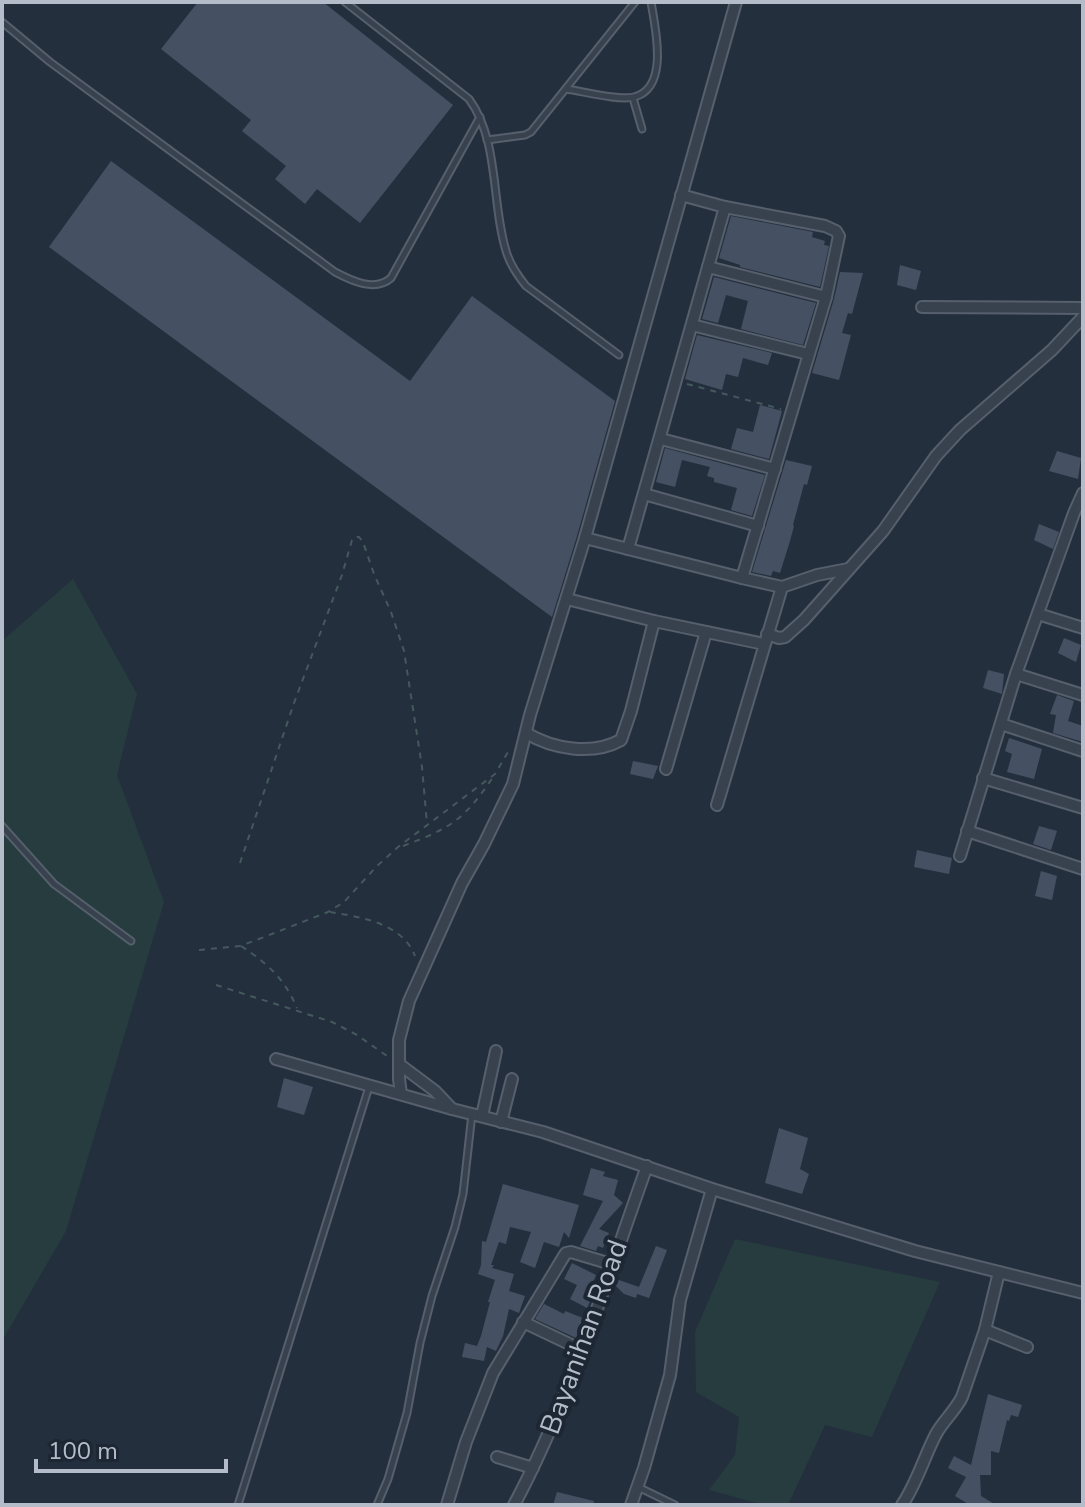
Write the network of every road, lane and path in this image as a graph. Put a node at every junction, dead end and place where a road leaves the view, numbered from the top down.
1 (345, 2) edge
2 (635, 2) edge
3 (651, 2) edge
4 (736, 2) edge
5 (2, 22) edge
6 (566, 89) junction
7 (633, 98) junction
8 (480, 117) junction
9 (642, 129) dead end
10 (487, 140) junction
11 (681, 195) junction
12 (725, 207) junction
13 (708, 267) junction
14 (826, 297) junction
15 (922, 307) dead end
16 (1083, 308) edge
17 (1083, 317) edge
18 (692, 325) junction
19 (808, 354) junction
20 (619, 355) dead end
21 (675, 381) junction
22 (790, 412) junction
23 (661, 439) junction
24 (775, 469) junction
25 (1083, 493) edge
26 (644, 494) junction
27 (1078, 515) edge
28 (758, 526) junction
29 (585, 538) junction
30 (628, 549) junction
31 (848, 569) junction
32 (742, 578) junction
33 (782, 587) junction
34 (567, 599) junction
35 (1038, 614) junction
36 (654, 621) junction
37 (1083, 628) edge
38 (706, 632) junction
39 (766, 639) junction
40 (1016, 674) junction
41 (1083, 695) edge
42 (1001, 724) junction
43 (526, 733) junction
44 (1083, 751) edge
45 (666, 769) dead end
46 (495, 774) junction
47 (983, 778) junction
48 (717, 805) dead end
49 (1083, 808) edge
50 (427, 824) junction
51 (2, 826) edge
52 (967, 831) junction
53 (398, 847) junction
54 (960, 856) dead end
55 (240, 863) dead end
56 (1083, 869) edge
57 (328, 912) junction
58 (131, 941) dead end
59 (240, 946) junction
60 (199, 950) dead end
61 (420, 975) junction
62 (216, 985) dead end
63 (297, 1010) junction
64 (496, 1051) dead end
65 (276, 1059) dead end
66 (399, 1064) junction
67 (512, 1079) dead end
68 (369, 1086) junction
69 (401, 1094) junction
70 (452, 1109) junction
71 (477, 1115) junction
72 (501, 1122) junction
73 (647, 1166) junction
74 (712, 1189) junction
75 (611, 1264) junction
76 (999, 1272) junction
77 (1083, 1293) edge
78 (523, 1322) junction
79 (985, 1330) junction
80 (1027, 1347) dead end
81 (582, 1350) junction
82 (497, 1457) dead end
83 (533, 1468) junction
84 (638, 1487) junction
85 (238, 1505) edge
86 (377, 1505) edge
87 (447, 1505) edge
88 (514, 1505) edge
89 (631, 1505) edge
90 (675, 1505) edge
91 (902, 1505) edge

1 - 8 lane
2 - 6 lane
3 - 7 lane
4 - 11 street
5 - 8 lane
6 - 7 lane
6 - 10 lane
7 - 9 lane
8 - 10 lane
10 - 20 lane
11 - 12 street
11 - 29 street
12 - 13 street
12 - 14 street
13 - 14 street
13 - 18 street
14 - 19 street
15 - 16 street
17 - 31 street
18 - 19 street
18 - 21 street
19 - 22 street
21 - 22 path
21 - 23 street
22 - 24 street
23 - 24 street
23 - 26 street
24 - 28 street
25 - 27 street
26 - 28 street
26 - 30 street
27 - 35 street
28 - 32 street
29 - 30 street
29 - 34 street
30 - 32 street
31 - 33 street
31 - 39 street
32 - 33 street
33 - 39 street
34 - 36 street
34 - 43 street
35 - 37 street
35 - 40 street
36 - 38 street
36 - 43 street
38 - 39 street
38 - 45 street
39 - 48 street
40 - 41 street
40 - 42 street
42 - 44 street
42 - 47 street
43 - 46 path
43 - 61 street
46 - 50 path
46 - 53 path
47 - 49 street
47 - 52 street
50 - 53 path
50 - 55 path
51 - 58 lane
52 - 54 street
52 - 56 street
53 - 57 path
57 - 59 path
57 - 61 path
59 - 60 path
59 - 63 path
61 - 66 street
62 - 63 path
63 - 66 path
64 - 71 street
65 - 68 street
66 - 69 street
66 - 70 street
67 - 72 street
68 - 69 street
68 - 85 lane
69 - 70 street
70 - 71 street
71 - 72 street
71 - 86 lane
72 - 73 street
73 - 74 street
73 - 75 street, Bayanihan Road
74 - 76 street
74 - 84 street
75 - 78 street
75 - 81 street, Bayanihan Road
76 - 77 street
76 - 79 street
78 - 81 street
78 - 87 street
79 - 80 street
79 - 91 street
81 - 83 street, Bayanihan Road
82 - 83 street
83 - 88 street, Bayanihan Road
84 - 89 street
84 - 90 lane

